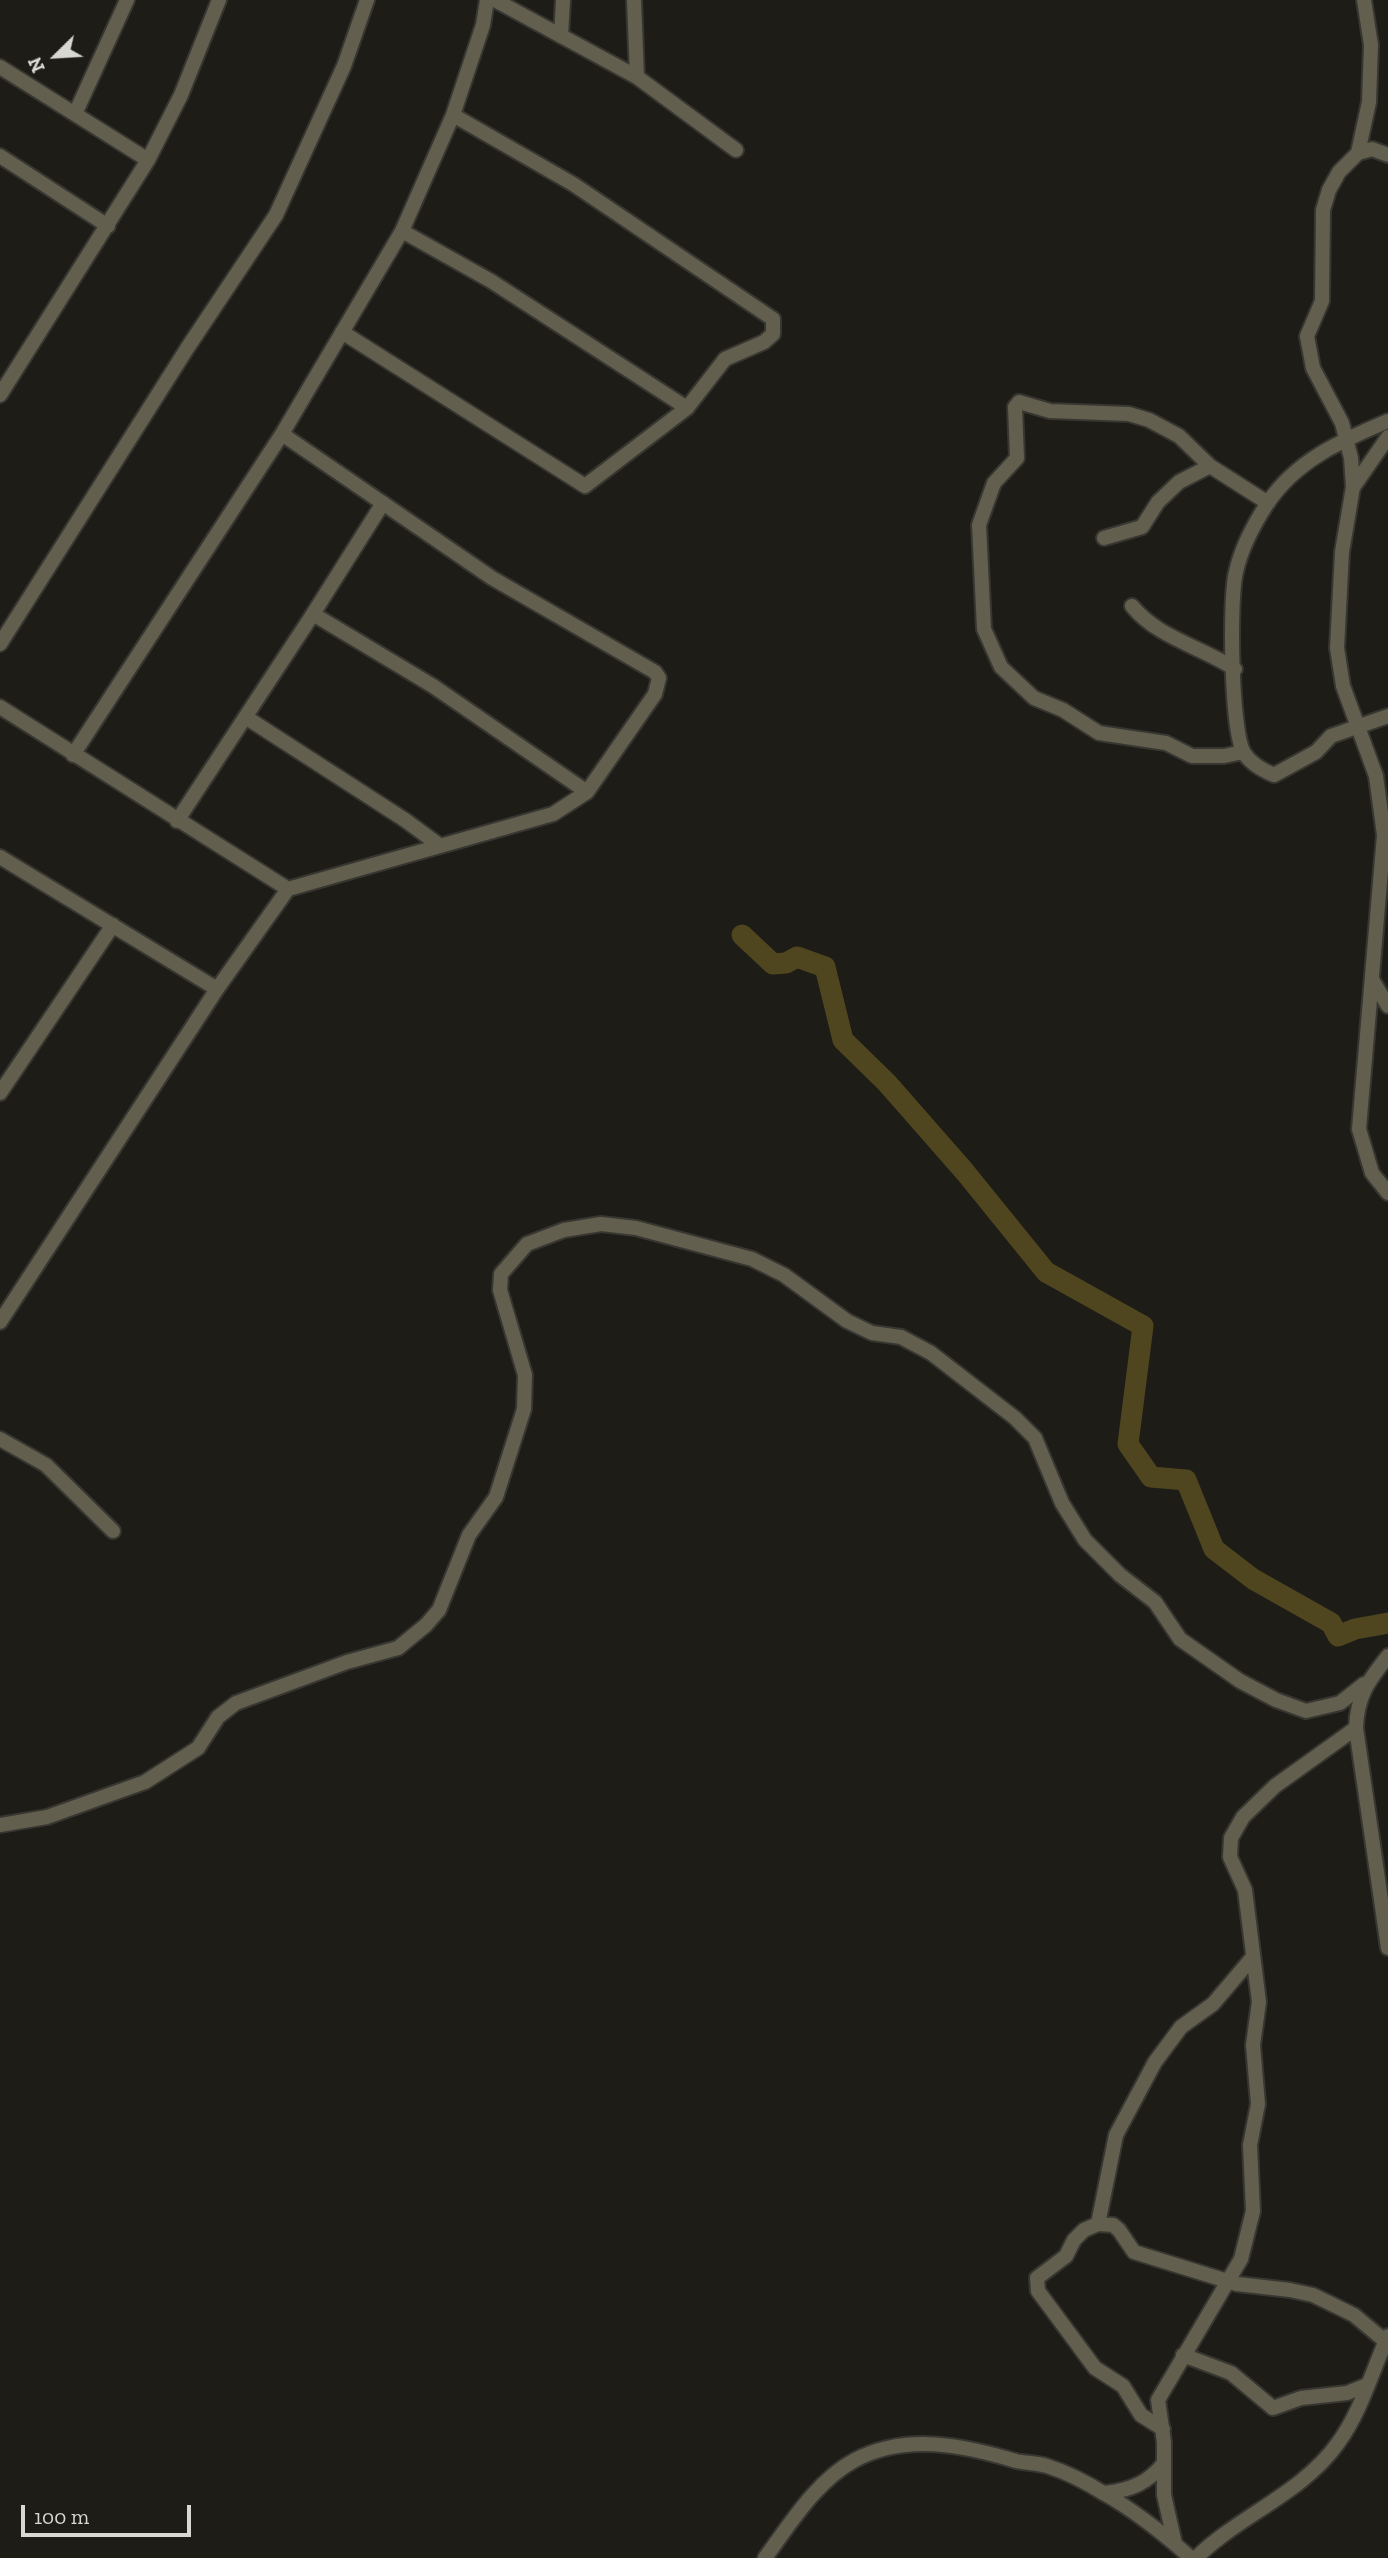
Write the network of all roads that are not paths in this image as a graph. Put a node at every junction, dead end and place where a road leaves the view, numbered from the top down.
1 (127, 0) edge
2 (219, 0) edge
3 (367, 0) edge
4 (486, 0) edge
5 (495, 0) edge
6 (564, 0) edge
7 (634, 0) edge
8 (1364, 0) edge
9 (561, 36) junction
10 (0, 67) edge
11 (637, 77) junction
12 (75, 114) junction
13 (453, 115) junction
14 (736, 150) dead end
15 (1357, 153) junction
16 (1388, 155) edge
17 (0, 156) edge
18 (148, 160) junction
19 (108, 226) junction
20 (402, 231) junction
21 (341, 332) junction
22 (0, 395) edge
23 (687, 408) junction
24 (1388, 421) edge
25 (282, 434) junction
26 (1388, 437) edge
27 (1348, 438) junction
28 (1210, 466) junction
29 (1353, 487) junction
30 (383, 503) junction
31 (1268, 503) junction
32 (1104, 538) dead end
33 (1132, 606) dead end
34 (313, 614) junction
35 (0, 644) edge
36 (1235, 668) junction
37 (0, 708) edge
38 (1388, 716) edge
39 (247, 718) junction
40 (1359, 727) junction
41 (1243, 752) junction
42 (73, 755) junction
43 (587, 792) junction
44 (177, 821) junction
45 (439, 845) junction
46 (1386, 860) edge
47 (2, 863) edge
48 (288, 889) junction
49 (113, 925) junction
50 (1373, 981) junction
51 (217, 989) junction
52 (1388, 1006) edge
53 (0, 1093) edge
54 (1388, 1193) edge
55 (0, 1322) edge
56 (0, 1439) edge
57 (113, 1531) dead end
58 (1388, 1656) edge
59 (1364, 1684) junction
60 (1356, 1728) junction
61 (0, 1825) edge
62 (1388, 1948) edge
63 (1252, 1958) junction
64 (1098, 2224) junction
65 (1227, 2281) junction
66 (1387, 2338) edge
67 (1183, 2355) junction
68 (1388, 2375) edge
69 (1370, 2378) junction
70 (1163, 2429) junction
71 (1164, 2463) junction
72 (1105, 2493) junction
73 (1175, 2544) junction
74 (765, 2558) edge
75 (1193, 2558) edge

1 - 12 street
2 - 18 street
3 - 35 street
4 - 13 street
5 - 9 street
6 - 9 street
7 - 11 street
8 - 15 street
9 - 11 street
10 - 12 street
11 - 14 street
12 - 18 street
13 - 20 street
13 - 23 street
15 - 16 street
15 - 27 street
17 - 19 street
18 - 19 street
19 - 22 street
20 - 21 street
20 - 23 street
21 - 23 street
21 - 25 street
24 - 27 street
25 - 30 street
25 - 42 street
26 - 29 street
27 - 29 street
27 - 31 street
28 - 31 street
28 - 32 street
28 - 41 street
29 - 40 street
30 - 34 street
30 - 43 street
31 - 36 street
33 - 36 street
34 - 39 street
34 - 43 street
36 - 41 street
37 - 42 street
38 - 40 street
39 - 44 street
39 - 45 street
40 - 41 street
40 - 46 street
42 - 44 street
43 - 45 street
44 - 48 street
45 - 48 street
46 - 50 street
47 - 49 street
48 - 51 street
49 - 51 street
49 - 53 street
50 - 52 street
50 - 54 street
51 - 55 street
56 - 57 street
58 - 59 street
59 - 60 street
59 - 61 street
60 - 62 street
60 - 63 street
63 - 64 street
63 - 65 street
64 - 65 street
64 - 70 street
65 - 66 street
65 - 67 street
66 - 69 street
67 - 69 street
67 - 70 street
68 - 69 street
69 - 75 street
70 - 71 street
71 - 72 street
71 - 73 street
72 - 73 street
72 - 74 street
73 - 75 street

